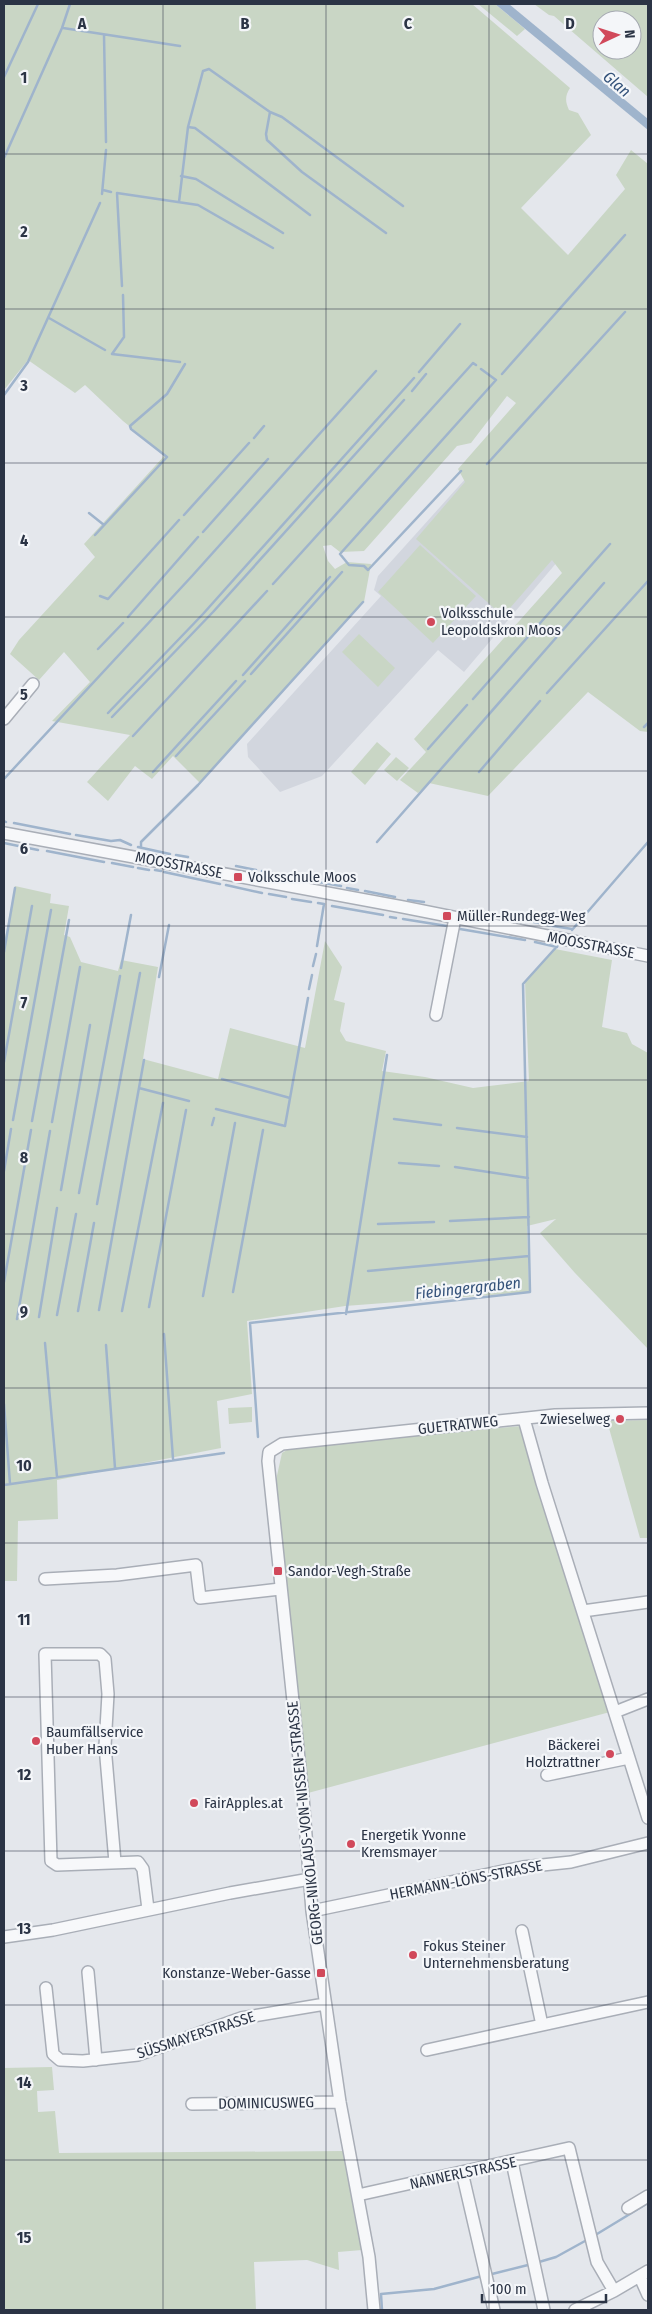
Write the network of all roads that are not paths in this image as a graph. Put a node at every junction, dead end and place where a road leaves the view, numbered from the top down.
1 (33, 684) dead end
2 (4, 719) edge
3 (4, 833) edge
4 (455, 918) junction
5 (648, 956) edge
6 (436, 1016) dead end
7 (648, 1414) edge
8 (524, 1419) junction
9 (269, 1452) joint
10 (45, 1579) dead end
11 (280, 1589) junction
12 (648, 1602) edge
13 (583, 1611) junction
14 (648, 1699) edge
15 (615, 1712) junction
16 (628, 1758) junction
17 (547, 1775) dead end
18 (648, 1818) edge
19 (648, 1843) edge
20 (115, 1862) junction
21 (310, 1879) junction
22 (148, 1909) junction
23 (312, 1911) junction
24 (522, 1931) dead end
25 (4, 1937) edge
26 (88, 1972) dead end
27 (46, 1988) dead end
28 (648, 2002) edge
29 (325, 2004) junction
30 (542, 2025) junction
31 (426, 2050) dead end
32 (96, 2060) junction
33 (340, 2102) junction
34 (192, 2104) dead end
35 (512, 2162) junction
36 (462, 2172) junction
37 (358, 2195) junction
38 (648, 2196) edge
39 (628, 2208) dead end
40 (644, 2274) edge
41 (614, 2291) junction
42 (648, 2294) edge
43 (374, 2310) edge
44 (494, 2310) edge
45 (544, 2310) edge
46 (575, 2310) edge

1 - 2 street
3 - 4 street, MOOSSTRASSE
4 - 5 street, MOOSSTRASSE
4 - 6 street
7 - 8 street, GUETRATWEG
8 - 9 street, GUETRATWEG
8 - 13 street
9 - 11 street, GEORG-NIKOLAUS-VON-NISSEN-STRASSE
10 - 11 street
11 - 21 street, GEORG-NIKOLAUS-VON-NISSEN-STRASSE
12 - 13 street
13 - 15 street
14 - 15 street
15 - 16 street
16 - 17 street
16 - 18 street
19 - 23 street, HERMANN-LÖNS-STRASSE
20 - 20 street
20 - 22 street
21 - 22 street
21 - 23 street, GEORG-NIKOLAUS-VON-NISSEN-STRASSE
22 - 25 street
23 - 29 street, GEORG-NIKOLAUS-VON-NISSEN-STRASSE
24 - 30 street
26 - 32 street
27 - 32 street, SÜSSMAYERSTRASSE
28 - 30 street
29 - 32 street, SÜSSMAYERSTRASSE
29 - 33 street, GEORG-NIKOLAUS-VON-NISSEN-STRASSE
30 - 31 street
33 - 34 street, DOMINICUSWEG
33 - 37 street, GEORG-NIKOLAUS-VON-NISSEN-STRASSE
35 - 36 street, NANNERLSTRASSE
35 - 41 street, NANNERLSTRASSE
35 - 45 street
36 - 37 street, NANNERLSTRASSE
36 - 44 street
37 - 43 street, GEORG-NIKOLAUS-VON-NISSEN-STRASSE
38 - 39 street
40 - 41 street
40 - 42 street
41 - 46 street

